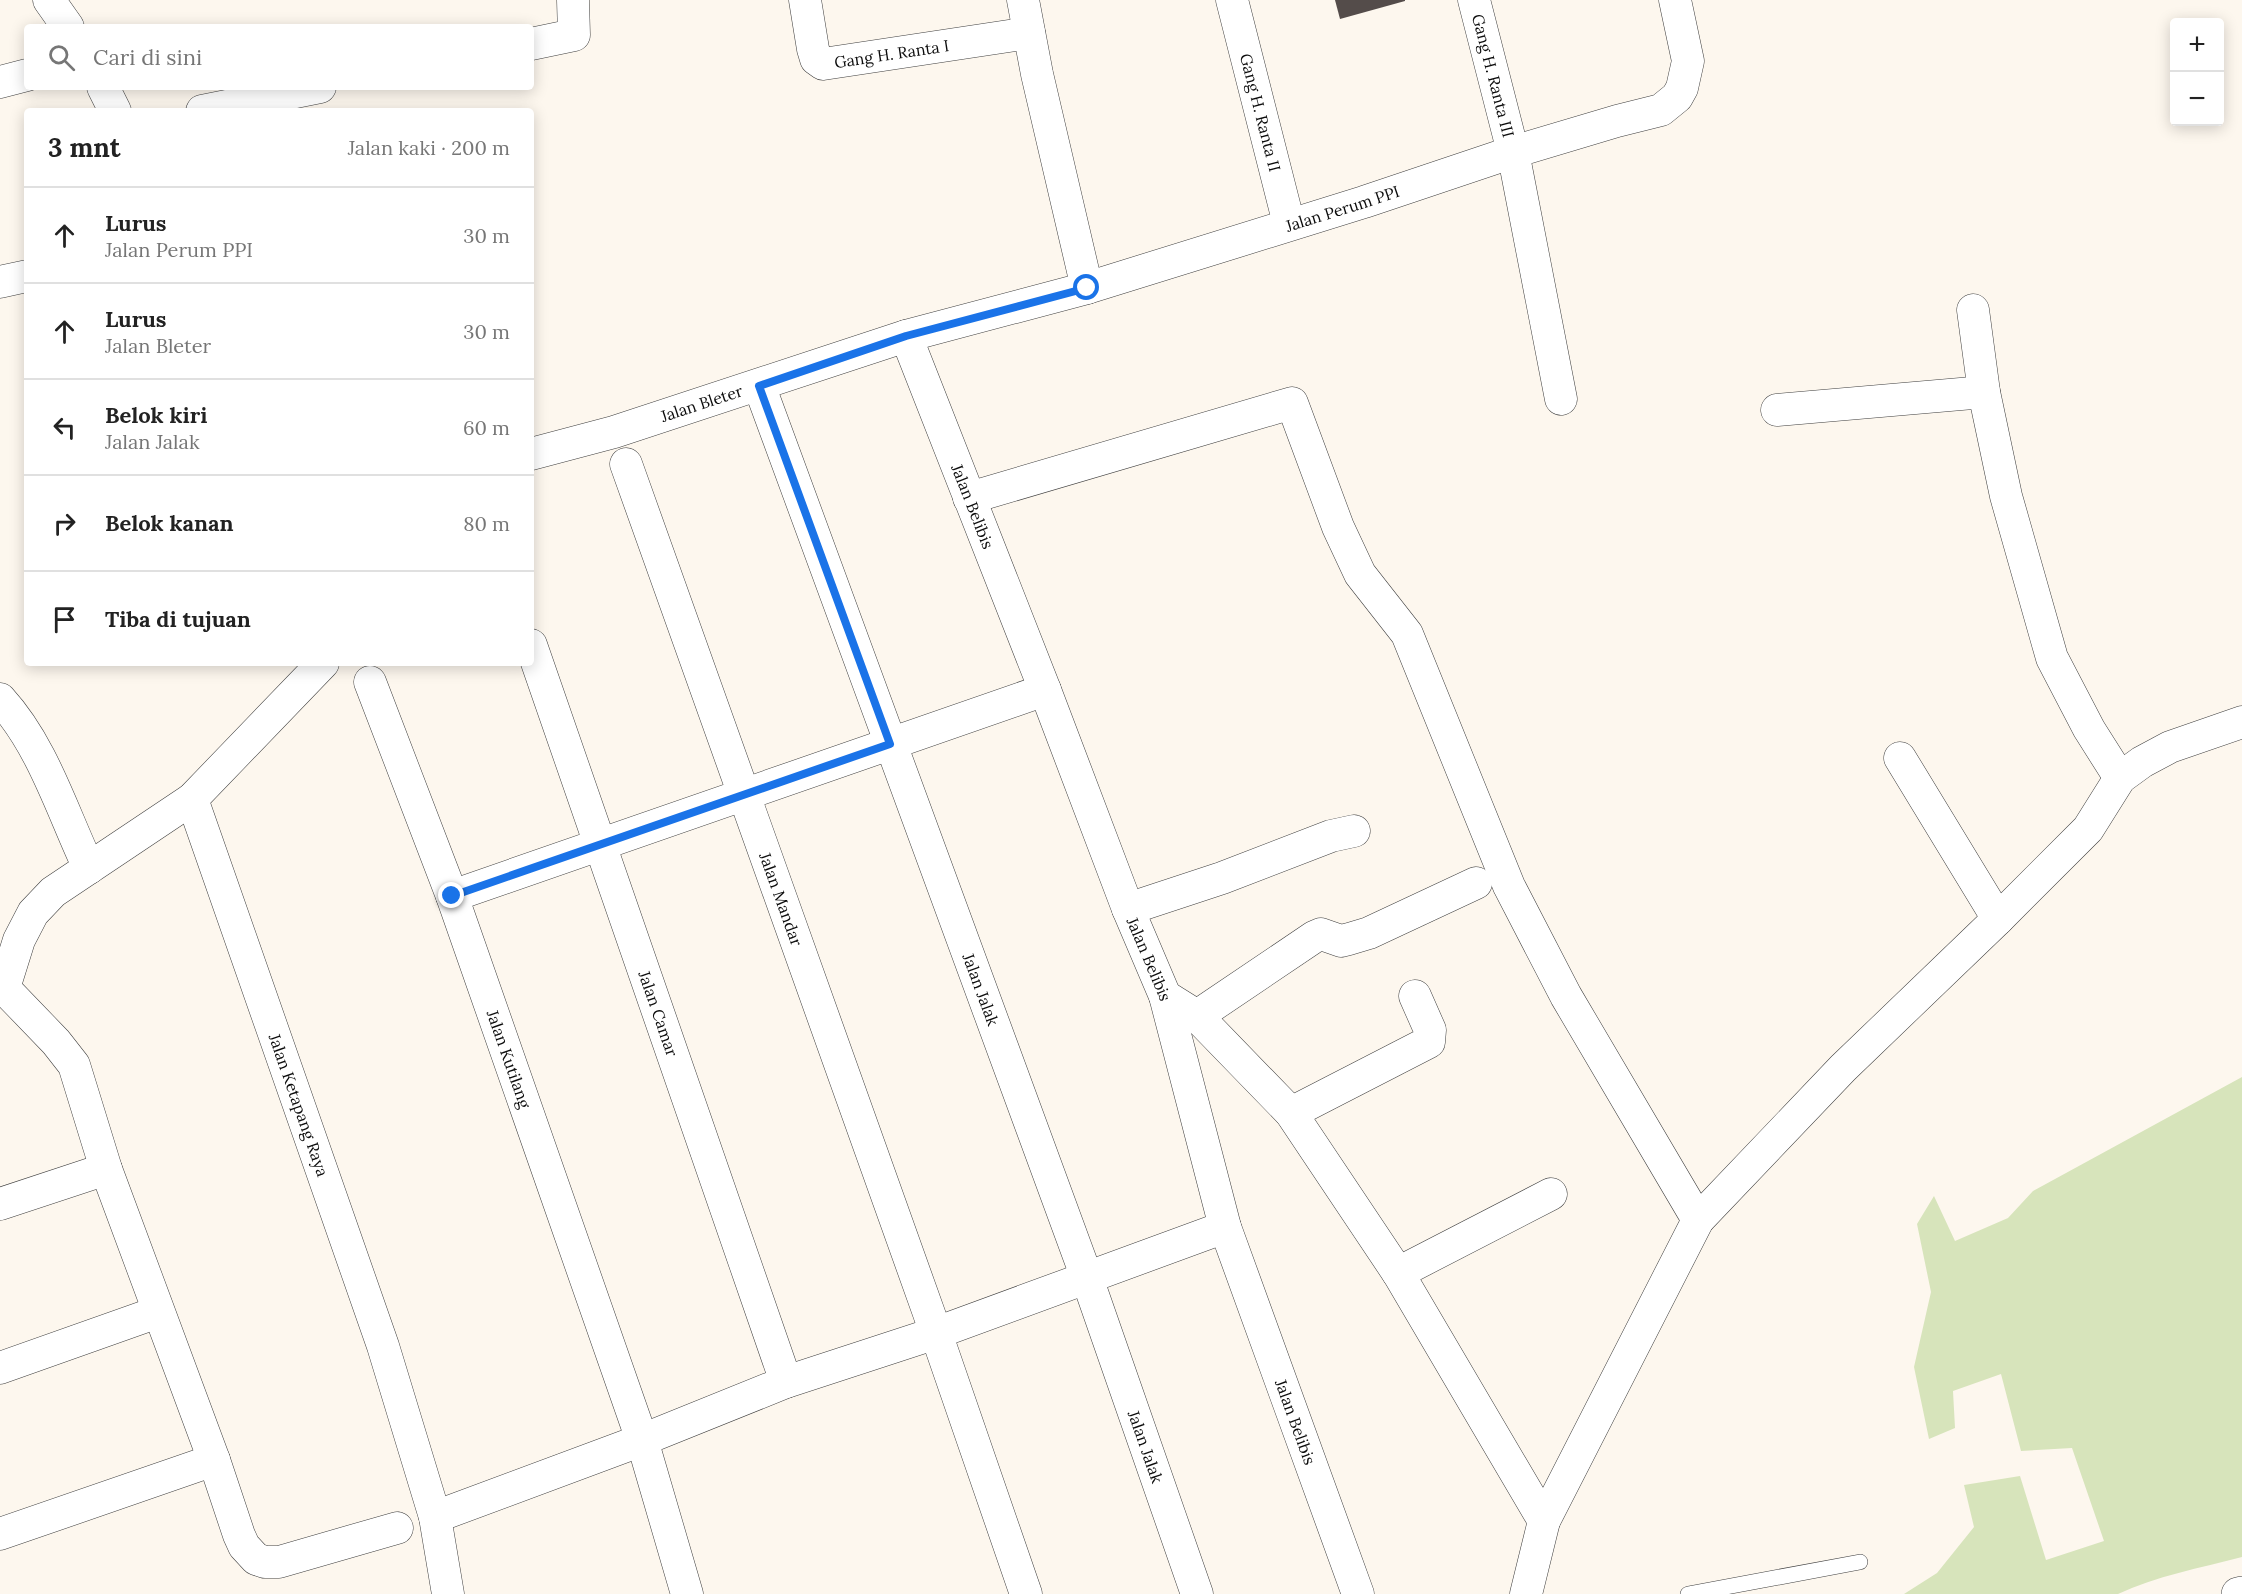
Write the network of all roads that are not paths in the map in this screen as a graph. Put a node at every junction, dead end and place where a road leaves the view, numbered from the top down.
1 (49, 0) edge
2 (573, 0) edge
3 (805, 0) edge
4 (1023, 0) edge
5 (1232, 0) edge
6 (1474, 0) edge
7 (1674, 0) edge
8 (66, 24) edge
9 (1029, 33) junction
10 (534, 43) edge
11 (24, 76) edge
12 (0, 82) edge
13 (104, 90) edge
14 (305, 90) edge
15 (114, 108) edge
16 (217, 108) edge
17 (1513, 152) junction
18 (1289, 224) junction
19 (24, 277) edge
20 (0, 282) edge
21 (1087, 288) junction
22 (1973, 310) dead end
23 (906, 336) junction
24 (759, 386) junction
25 (1984, 392) junction
26 (1561, 399) dead end
27 (1777, 410) dead end
28 (534, 453) edge
29 (626, 465) dead end
30 (969, 498) junction
31 (534, 654) edge
32 (320, 666) edge
33 (370, 682) dead end
34 (1045, 690) junction
35 (0, 699) edge
36 (2242, 722) edge
37 (890, 744) junction
38 (1900, 758) dead end
39 (2120, 778) junction
40 (743, 795) junction
41 (192, 800) junction
42 (1354, 831) dead end
43 (600, 846) junction
44 (89, 868) junction
45 (1476, 883) dead end
46 (452, 896) junction
47 (1128, 909) junction
48 (1998, 919) junction
49 (2, 992) edge
50 (1165, 996) junction
51 (1415, 996) dead end
52 (1197, 1016) junction
53 (1291, 1113) junction
54 (106, 1169) junction
55 (1551, 1194) dead end
56 (0, 1204) edge
57 (1698, 1220) junction
58 (1225, 1227) junction
59 (1398, 1273) junction
60 (1087, 1278) junction
61 (159, 1312) junction
62 (936, 1333) junction
63 (0, 1368) edge
64 (786, 1382) junction
65 (642, 1440) junction
66 (214, 1460) junction
67 (435, 1517) junction
68 (1544, 1521) junction
69 (397, 1528) dead end
70 (0, 1534) edge
71 (1860, 1563) dead end
72 (448, 1594) edge
73 (687, 1594) edge
74 (1026, 1594) edge
75 (1197, 1594) edge
76 (1358, 1594) edge
77 (1526, 1594) edge
78 (1688, 1594) edge

1 - 8 street
2 - 10 street
3 - 9 street, Gang H. Ranta I
4 - 9 street
5 - 18 street, Gang H. Ranta II
6 - 17 street, Gang H. Ranta III
7 - 17 street, Jalan Perum PPI
9 - 21 street
11 - 12 street
13 - 15 street
14 - 16 street
17 - 18 street, Jalan Perum PPI
17 - 26 street, Gang H. Ranta III
18 - 21 street, Jalan Perum PPI
19 - 20 street
21 - 23 street, Jalan Perum PPI
22 - 25 street
23 - 24 street, Jalan Bleter
23 - 30 street, Jalan Belibis
24 - 28 street, Jalan Bleter
24 - 37 street, Jalan Jalak
25 - 27 street
25 - 39 street
29 - 40 street, Jalan Mandar
30 - 34 street, Jalan Belibis
30 - 57 street
31 - 43 street, Jalan Camar
32 - 41 street
33 - 46 street, Jalan Kutilang
34 - 37 street
34 - 47 street, Jalan Belibis
35 - 44 street
36 - 39 street
37 - 40 street
37 - 60 street, Jalan Jalak
38 - 48 street
39 - 48 street
40 - 43 street
40 - 62 street, Jalan Mandar
41 - 44 street
41 - 67 street, Jalan Ketapang Raya
42 - 47 street
43 - 46 street
43 - 64 street, Jalan Camar
44 - 49 street
45 - 52 street
46 - 65 street, Jalan Kutilang
47 - 50 street, Jalan Belibis
48 - 57 street
49 - 54 street
50 - 52 street
50 - 58 street, Jalan Belibis
51 - 53 street
52 - 53 street
53 - 59 street
54 - 56 street
54 - 61 street
55 - 59 street
57 - 68 street
58 - 60 street
58 - 76 street, Jalan Belibis
59 - 68 street
60 - 62 street
60 - 75 street, Jalan Jalak
61 - 63 street
61 - 66 street
62 - 64 street
62 - 74 street, Jalan Mandar
64 - 65 street
65 - 67 street
65 - 73 street, Jalan Kutilang
66 - 69 street
66 - 70 street
67 - 72 street, Jalan Ketapang Raya
68 - 77 street
71 - 78 lane

